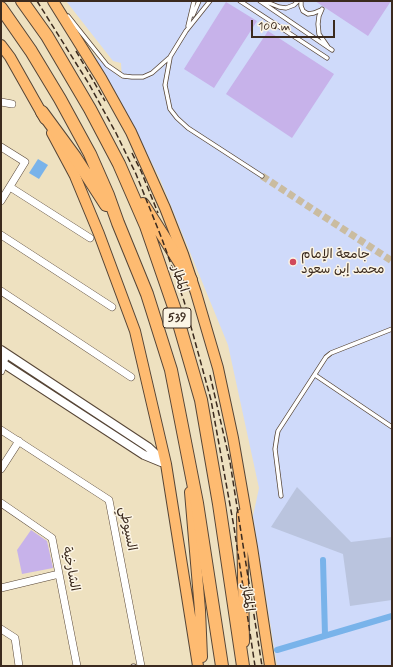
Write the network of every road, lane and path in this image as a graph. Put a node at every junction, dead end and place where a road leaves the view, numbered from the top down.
1 (22, 1) edge
2 (53, 1) edge
3 (56, 1) edge
4 (194, 1) edge
5 (199, 1) edge
6 (210, 1) edge
7 (240, 1) edge
8 (260, 1) edge
9 (264, 1) edge
10 (298, 1) edge
11 (301, 1) edge
12 (1, 8) edge
13 (189, 22) junction
14 (186, 31) junction
15 (1, 45) edge
16 (170, 57) junction
17 (327, 58) dead end
18 (1, 102) edge
19 (12, 104) dead end
20 (42, 112) junction
21 (1, 147) edge
22 (120, 164) junction
23 (262, 176) tunnel mouth
24 (10, 187) junction
25 (1, 201) edge
26 (118, 223) junction
27 (1, 235) edge
28 (90, 238) dead end
29 (191, 280) junction
30 (1, 291) edge
31 (112, 307) dead end
32 (392, 329) edge
33 (2, 360) edge
34 (315, 375) junction
35 (131, 377) dead end
36 (392, 427) edge
37 (1, 430) edge
38 (185, 440) junction
39 (19, 441) junction
40 (166, 464) junction
41 (1, 469) edge
42 (242, 488) junction
43 (281, 496) dead end
44 (1, 503) edge
45 (59, 574) junction
46 (1, 588) edge
47 (1, 629) edge
48 (19, 666) edge
49 (77, 666) edge
50 (141, 666) edge
51 (198, 666) edge
52 (202, 666) edge
53 (222, 666) edge
54 (244, 666) edge
55 (270, 666) edge

1 - 22 highway, المطار / 539
2 - 29 main road
3 - 16 lane
4 - 13 lane
5 - 13 lane
6 - 14 lane
7 - 17 lane
8 - 11 lane
9 - 10 lane
12 - 26 highway, 539
13 - 14 lane
14 - 16 lane
15 - 20 main road
16 - 23 lane
18 - 19 street
20 - 26 highway
20 - 40 main road
21 - 24 street
22 - 29 highway
22 - 54 highway, المطار / 539
24 - 25 street
24 - 28 street
26 - 38 highway, 539
27 - 31 street
29 - 42 main road
30 - 35 street
32 - 34 lane
33 - 40 street
34 - 36 lane
34 - 43 lane
37 - 39 street, السيوطي
38 - 52 main road
38 - 53 highway, 539
39 - 41 street
39 - 50 street, السيوطي
40 - 51 main road
42 - 54 main road
42 - 55 main road
44 - 45 street, الشارخية
45 - 46 street
45 - 49 street, الشارخية
47 - 48 street

